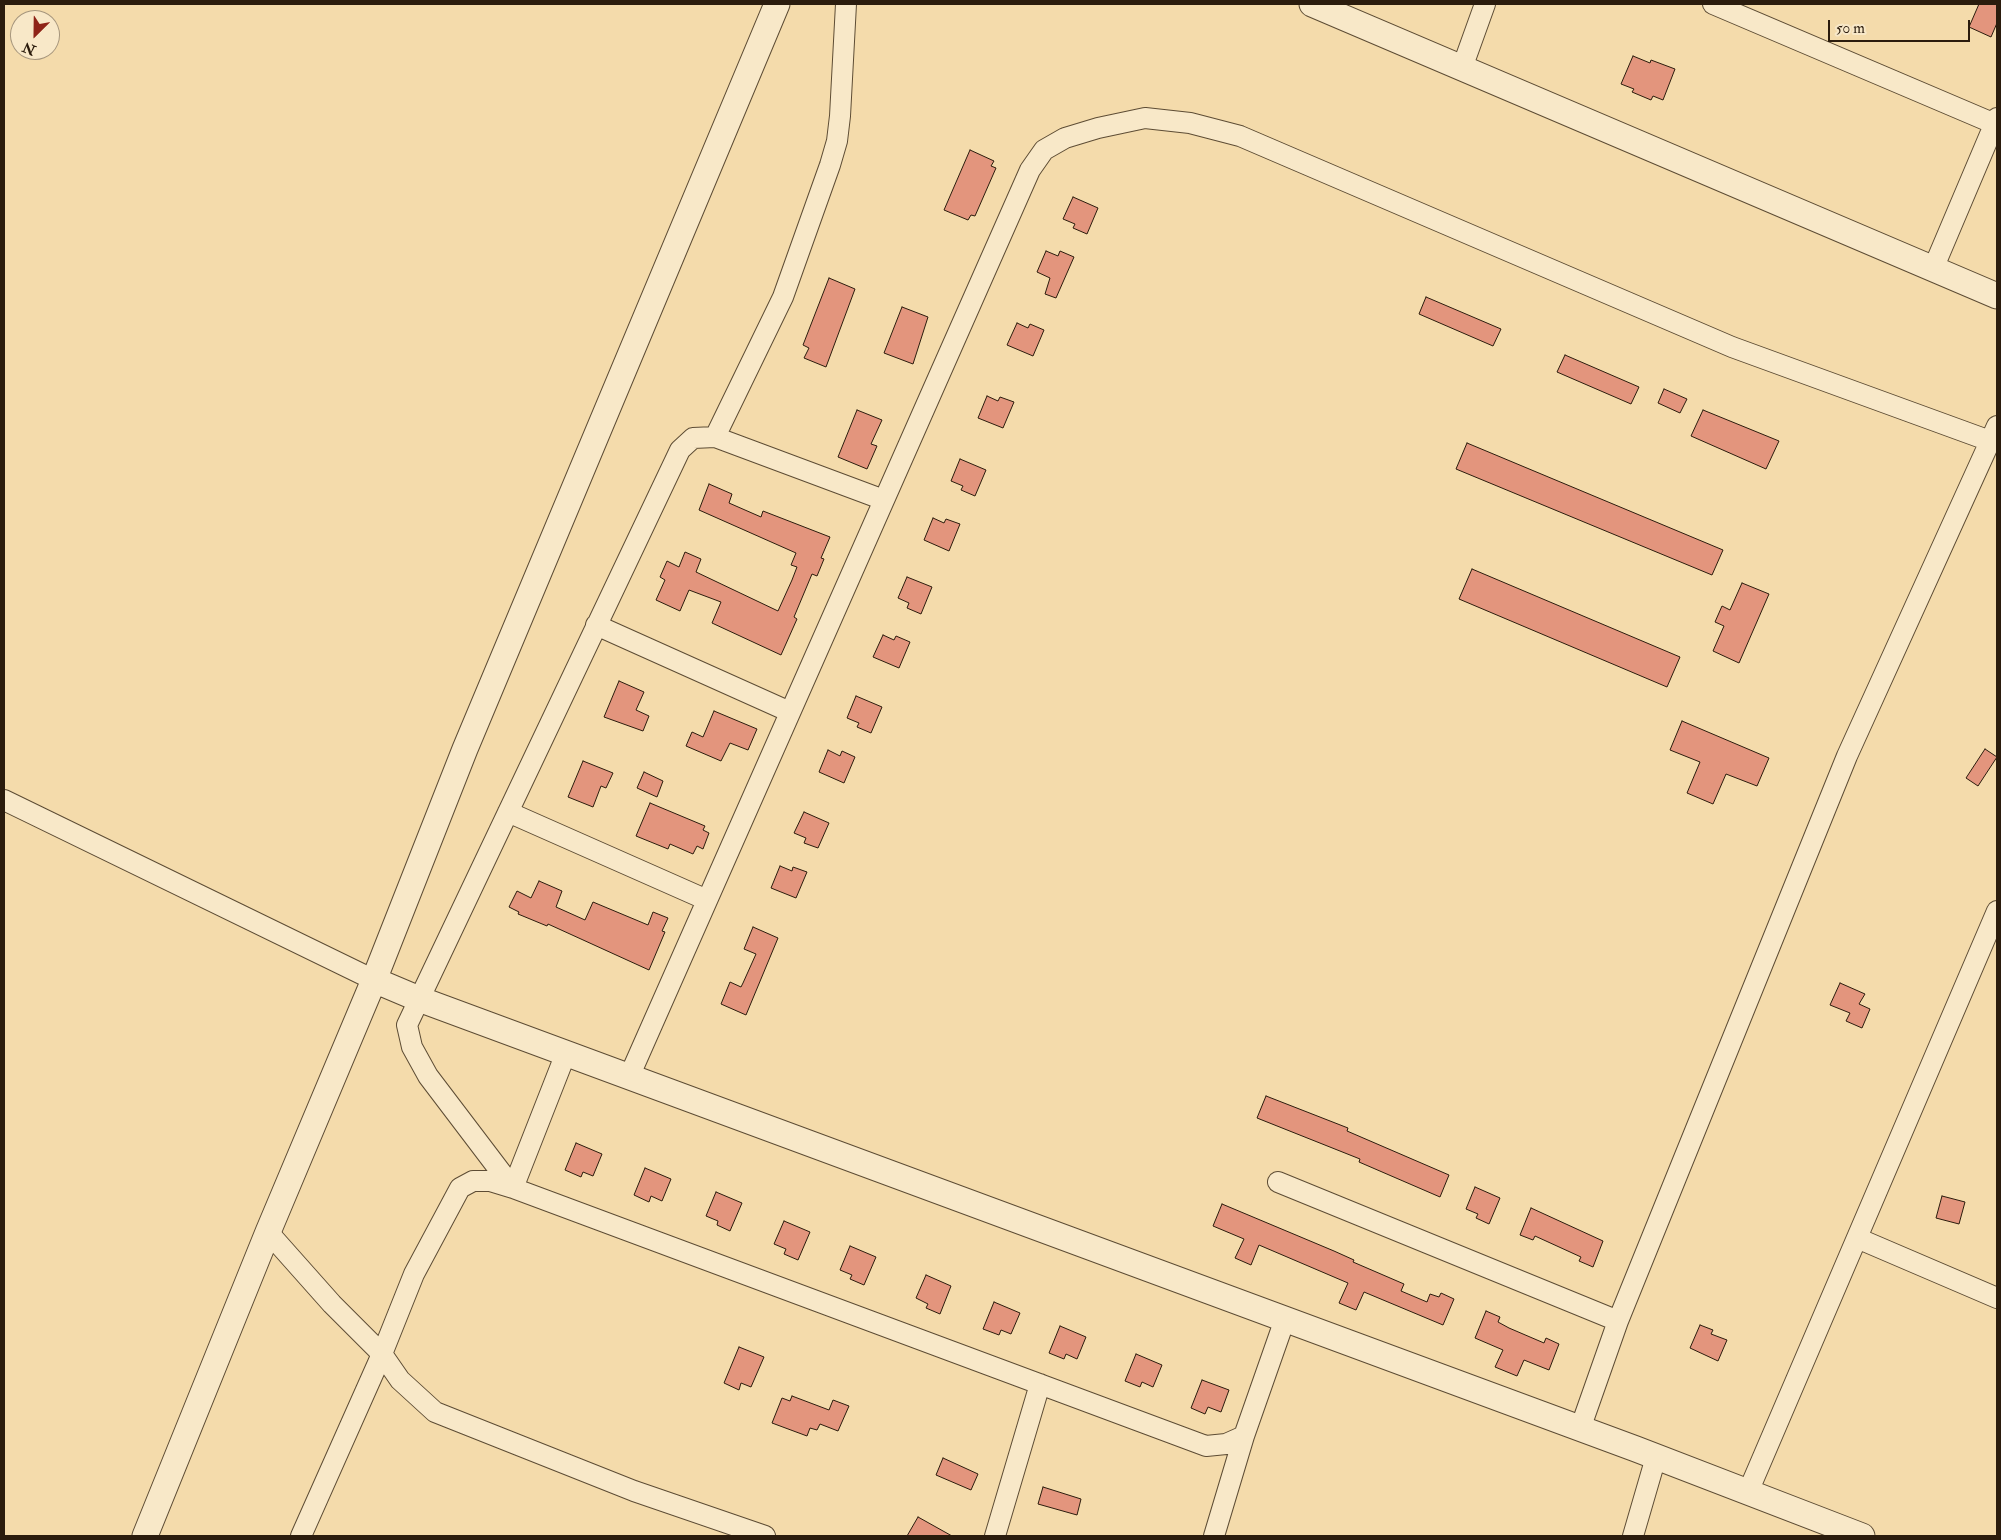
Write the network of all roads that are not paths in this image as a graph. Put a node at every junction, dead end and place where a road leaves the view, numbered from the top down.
1 (777, 4) edge
2 (846, 4) edge
3 (1312, 4) edge
4 (1485, 4) edge
5 (1713, 4) edge
6 (1462, 68) junction
7 (1996, 121) edge
8 (1933, 269) junction
9 (1997, 296) edge
10 (1994, 433) edge
11 (716, 437) junction
12 (884, 500) junction
13 (596, 625) junction
14 (790, 712) junction
15 (4, 800) edge
16 (508, 812) junction
17 (707, 900) junction
18 (1997, 911) edge
19 (374, 980) junction
20 (420, 1000) junction
21 (566, 1053) junction
22 (629, 1077) junction
23 (1278, 1182) dead end
24 (513, 1188) junction
25 (268, 1232) junction
26 (1857, 1238) junction
27 (1997, 1298) edge
28 (1285, 1319) junction
29 (1618, 1321) junction
30 (382, 1354) junction
31 (1040, 1384) junction
32 (1580, 1429) junction
33 (1244, 1436) junction
34 (1656, 1458) junction
35 (1748, 1492) junction
36 (145, 1536) edge
37 (301, 1536) edge
38 (765, 1536) edge
39 (995, 1536) edge
40 (1214, 1536) edge
41 (1633, 1536) edge
42 (1862, 1536) edge

1 - 19 street
2 - 11 street
3 - 6 street
4 - 6 street
5 - 7 street
6 - 8 street
7 - 8 street
8 - 9 street
10 - 12 street
10 - 29 street
11 - 12 street
11 - 13 street
12 - 14 street
13 - 14 street
13 - 16 street
14 - 17 street
15 - 19 street
16 - 17 street
16 - 20 street
17 - 22 street
18 - 26 street
19 - 20 street
19 - 25 street
20 - 21 street
20 - 24 street
21 - 22 street
21 - 24 street
22 - 28 street
23 - 29 street
24 - 30 street
24 - 31 street
25 - 30 street
25 - 36 street
26 - 27 street
26 - 35 street
28 - 32 street
28 - 33 street
29 - 32 street
30 - 37 street
30 - 38 street
31 - 33 street
31 - 39 street
32 - 34 street
33 - 40 street
34 - 35 street
34 - 41 street
35 - 42 street

